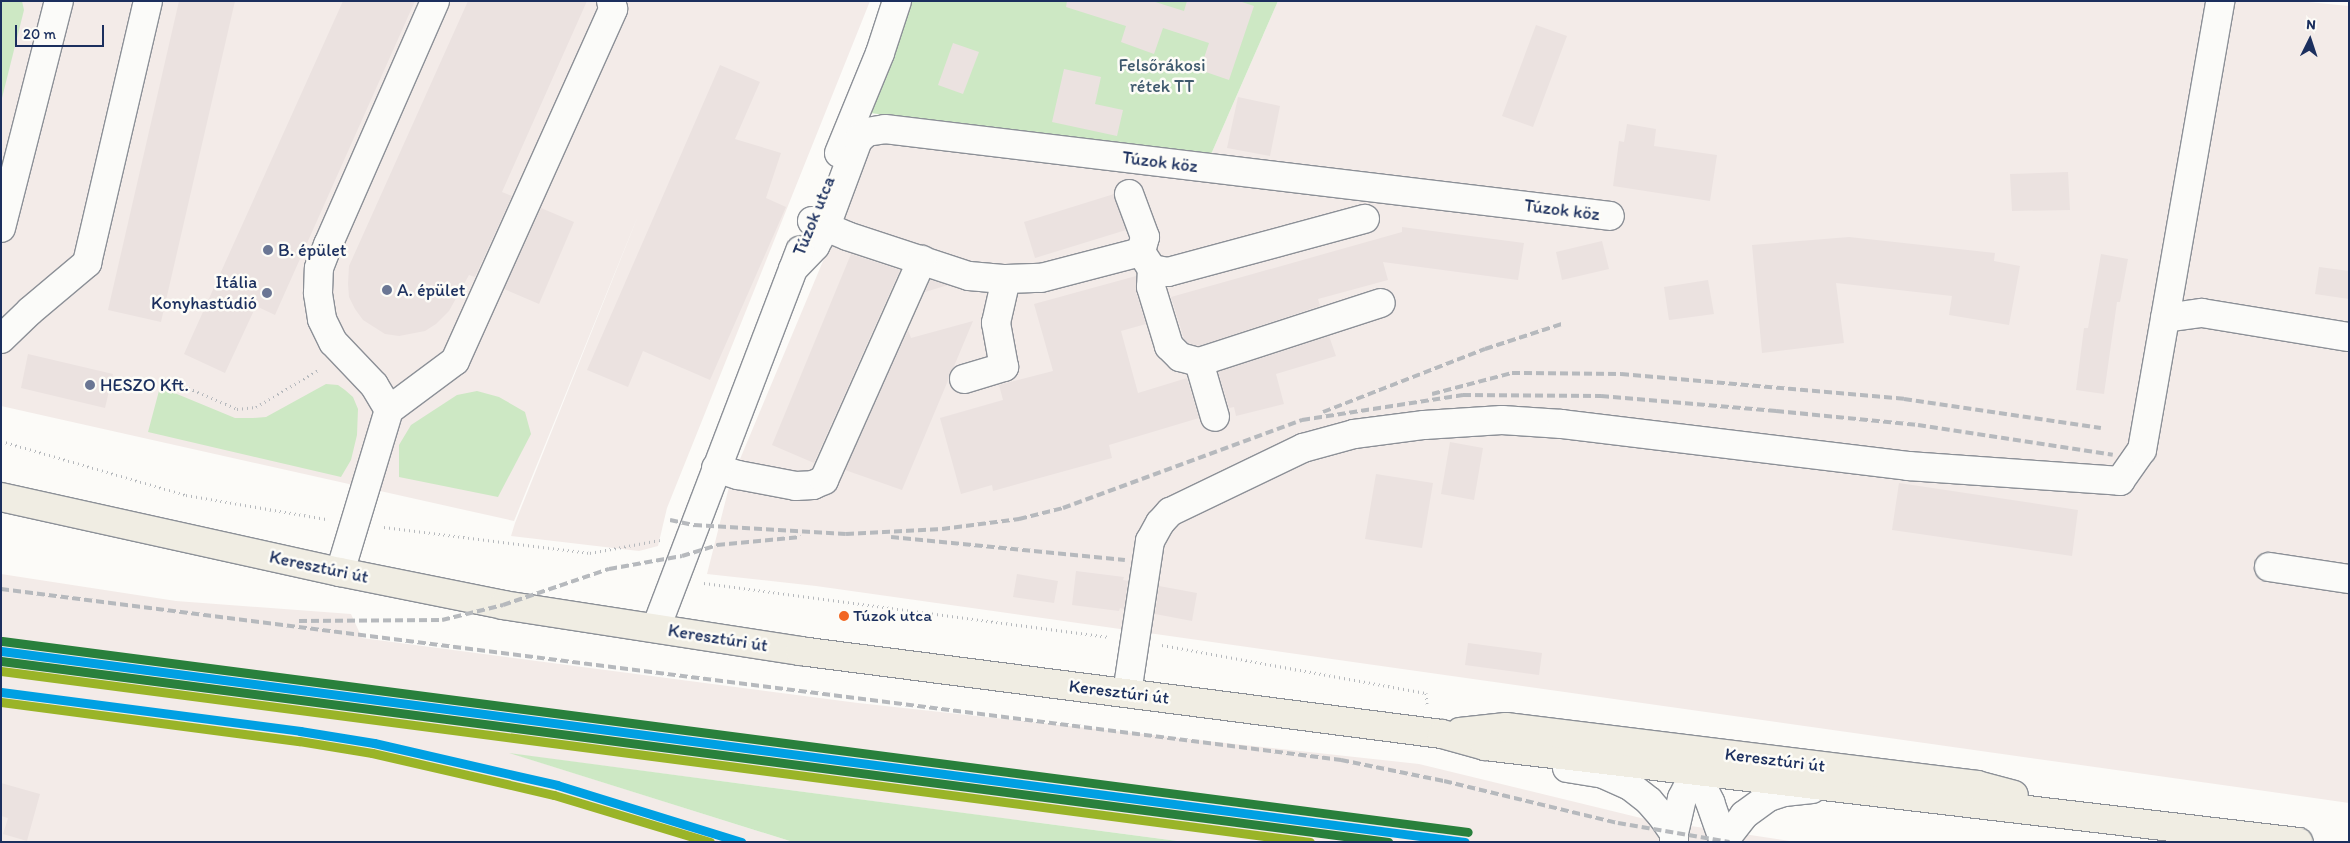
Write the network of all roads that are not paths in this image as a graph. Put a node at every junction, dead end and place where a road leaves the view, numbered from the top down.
1 (60, 1) edge
2 (148, 1) edge
3 (435, 1) edge
4 (611, 1) edge
5 (897, 1) edge
6 (2220, 1) edge
7 (1129, 194) dead end
8 (1610, 216) dead end
9 (1365, 219) dead end
10 (819, 224) junction
11 (1, 228) edge
12 (922, 260) junction
13 (1146, 261) junction
14 (1006, 279) junction
15 (1381, 303) dead end
16 (2164, 318) junction
17 (2349, 337) edge
18 (1, 339) edge
19 (1199, 362) junction
20 (964, 379) dead end
21 (389, 410) junction
22 (1215, 417) dead end
23 (716, 468) junction
24 (1, 497) edge
25 (2269, 567) dead end
26 (340, 572) junction
27 (2349, 579) edge
28 (656, 628) junction
29 (1127, 693) junction
30 (1434, 733) junction
31 (1485, 746) junction
32 (1665, 746) junction
33 (1695, 772) junction
34 (1825, 787) junction
35 (2105, 819) junction
36 (1674, 838) edge
37 (1724, 842) edge
38 (2298, 842) edge

1 - 11 street
2 - 18 street
3 - 21 street
4 - 21 street
5 - 10 street, Túzok utca
6 - 16 street
7 - 13 street
8 - 10 street, Túzok köz
9 - 13 street
10 - 12 street
10 - 23 street, Túzok utca
12 - 14 street
12 - 23 street
13 - 14 street
13 - 19 street
14 - 20 street
15 - 19 street
16 - 17 street
16 - 29 street
19 - 22 street
21 - 26 street
23 - 28 street, Túzok utca
24 - 26 main road, Keresztúri út
25 - 27 street
26 - 28 main road, Keresztúri út
28 - 29 main road, Keresztúri út
29 - 30 main road, Keresztúri út
30 - 31 main road, Keresztúri út
30 - 32 main road, Keresztúri út
31 - 33 main road, Keresztúri út
31 - 36 street
32 - 33 street
32 - 35 main road, Keresztúri út
33 - 34 main road, Keresztúri út
33 - 36 street
33 - 37 street
34 - 35 main road, Keresztúri út
34 - 37 street
35 - 38 main road, Keresztúri út

